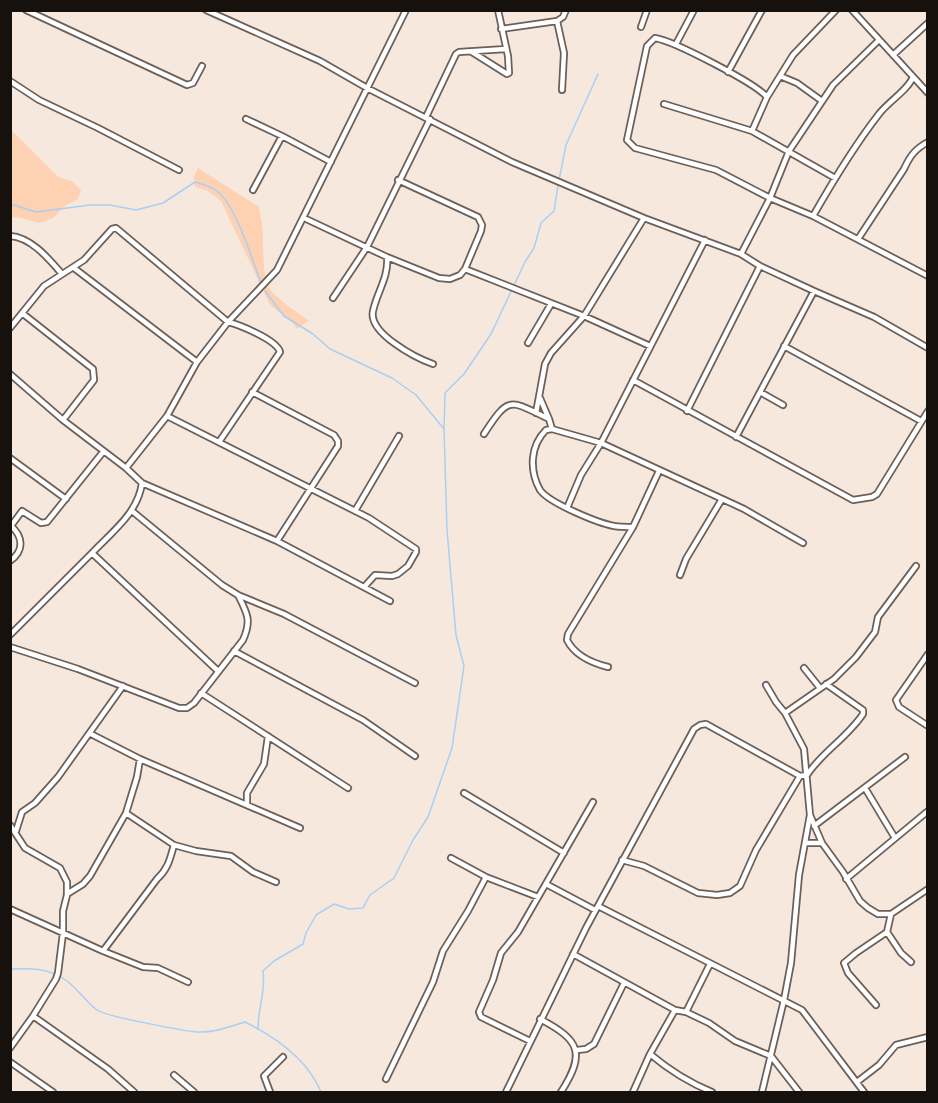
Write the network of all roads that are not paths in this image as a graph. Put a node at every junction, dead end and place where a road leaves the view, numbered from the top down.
1 (26, 10) edge
2 (206, 10) edge
3 (406, 10) edge
4 (498, 10) edge
5 (566, 10) edge
6 (647, 10) edge
7 (694, 10) edge
8 (762, 10) edge
9 (836, 10) edge
10 (852, 10) edge
11 (557, 21) junction
12 (927, 23) edge
13 (641, 27) dead end
14 (501, 29) junction
15 (879, 40) junction
16 (676, 44) junction
17 (506, 49) junction
18 (471, 51) junction
19 (893, 55) junction
20 (202, 66) dead end
21 (728, 72) junction
22 (780, 76) junction
23 (913, 77) junction
24 (10, 81) edge
25 (367, 88) junction
26 (562, 90) dead end
27 (927, 93) edge
28 (767, 97) junction
29 (822, 101) junction
30 (664, 104) dead end
31 (428, 118) junction
32 (246, 119) dead end
33 (752, 130) junction
34 (282, 136) junction
35 (927, 142) edge
36 (789, 151) junction
37 (331, 162) junction
38 (179, 170) dead end
39 (835, 178) junction
40 (399, 180) junction
41 (253, 190) dead end
42 (770, 198) junction
43 (813, 216) junction
44 (304, 218) junction
45 (644, 218) junction
46 (10, 236) edge
47 (858, 239) junction
48 (705, 240) junction
49 (367, 247) junction
50 (741, 254) junction
51 (387, 257) junction
52 (760, 266) junction
53 (74, 268) junction
54 (465, 269) junction
55 (62, 273) junction
56 (927, 276) edge
57 (814, 291) junction
58 (333, 298) dead end
59 (551, 304) junction
60 (21, 313) junction
61 (584, 316) junction
62 (228, 322) junction
63 (10, 328) edge
64 (528, 344) dead end
65 (650, 346) junction
66 (784, 346) junction
67 (927, 348) edge
68 (197, 363) junction
69 (433, 364) dead end
70 (10, 374) edge
71 (633, 380) junction
72 (252, 392) junction
73 (760, 392) junction
74 (540, 398) junction
75 (783, 405) dead end
76 (687, 411) junction
77 (927, 411) edge
78 (536, 412) junction
79 (167, 416) junction
80 (549, 419) junction
81 (63, 420) junction
82 (921, 421) junction
83 (552, 429) junction
84 (484, 434) dead end
85 (399, 436) dead end
86 (736, 437) junction
87 (219, 442) junction
88 (601, 443) junction
89 (104, 452) junction
90 (10, 458) edge
91 (126, 468) junction
92 (659, 471) junction
93 (142, 483) junction
94 (312, 489) junction
95 (66, 499) junction
96 (722, 500) junction
97 (567, 508) junction
98 (132, 511) junction
99 (355, 511) junction
100 (11, 526) edge
101 (633, 527) junction
102 (277, 541) junction
103 (803, 543) dead end
104 (92, 553) junction
105 (10, 561) edge
106 (916, 566) dead end
107 (680, 575) dead end
108 (365, 586) junction
109 (238, 595) junction
110 (390, 601) dead end
111 (10, 635) edge
112 (10, 647) edge
113 (234, 651) junction
114 (927, 654) edge
115 (921, 663) junction
116 (608, 667) dead end
117 (804, 668) dead end
118 (927, 668) edge
119 (218, 671) junction
120 (415, 683) dead end
121 (826, 684) junction
122 (766, 685) dead end
123 (123, 686) junction
124 (820, 688) junction
125 (201, 693) junction
126 (785, 713) junction
127 (927, 726) edge
128 (91, 734) junction
129 (268, 736) junction
130 (415, 756) dead end
131 (905, 757) dead end
132 (140, 759) junction
133 (807, 775) junction
134 (800, 776) junction
135 (348, 788) dead end
136 (865, 788) junction
137 (464, 793) dead end
138 (593, 802) dead end
139 (248, 804) junction
140 (927, 811) edge
141 (22, 812) junction
142 (126, 813) junction
143 (810, 815) junction
144 (10, 824) edge
145 (814, 826) junction
146 (300, 828) dead end
147 (16, 831) junction
148 (895, 838) junction
149 (805, 843) junction
150 (822, 843) junction
151 (174, 845) junction
152 (564, 853) junction
153 (451, 858) dead end
154 (622, 860) junction
155 (486, 877) junction
156 (846, 879) junction
157 (276, 882) dead end
158 (546, 884) junction
159 (927, 889) edge
160 (67, 895) junction
161 (538, 897) junction
162 (597, 908) junction
163 (10, 909) edge
164 (891, 914) junction
165 (887, 932) junction
166 (63, 933) junction
167 (102, 951) junction
168 (573, 954) junction
169 (912, 962) dead end
170 (710, 964) junction
171 (188, 982) dead end
172 (624, 983) junction
173 (784, 1000) junction
174 (876, 1005) dead end
175 (675, 1010) junction
176 (686, 1012) junction
177 (33, 1016) junction
178 (540, 1019) junction
179 (10, 1032) edge
180 (18, 1036) junction
181 (927, 1037) edge
182 (530, 1041) junction
183 (10, 1048) edge
184 (577, 1050) junction
185 (650, 1054) junction
186 (771, 1056) junction
187 (283, 1057) dead end
188 (10, 1062) edge
189 (174, 1075) dead end
190 (386, 1079) dead end
191 (857, 1082) junction
192 (53, 1092) edge
193 (134, 1092) edge
194 (194, 1092) edge
195 (270, 1092) edge
196 (506, 1092) edge
197 (561, 1092) edge
198 (633, 1092) edge
199 (712, 1092) edge
200 (762, 1092) edge
201 (799, 1092) edge
202 (864, 1092) edge

1 - 20 street
2 - 25 street
3 - 25 street
4 - 14 street
5 - 11 street
6 - 13 street
7 - 16 street
8 - 21 street
9 - 22 street
10 - 15 street
11 - 14 street
11 - 26 street
12 - 19 street
14 - 17 street
15 - 19 street
15 - 29 street
16 - 21 street
16 - 42 street
17 - 18 street
17 - 18 street
18 - 31 street
19 - 23 street
21 - 28 street
22 - 28 street
22 - 29 street
23 - 27 street
23 - 39 street
24 - 38 street
25 - 31 street
25 - 37 street
28 - 33 street
29 - 36 street
30 - 33 street
31 - 40 street
31 - 45 street
32 - 34 street
33 - 36 street
34 - 37 street
34 - 41 street
35 - 47 street
36 - 39 street
36 - 42 street
37 - 44 street
39 - 43 street
40 - 49 street
40 - 54 street
42 - 43 street
42 - 50 street
43 - 47 street
44 - 49 street
44 - 62 street
45 - 48 street
45 - 61 street
46 - 55 street
47 - 56 street
48 - 50 street
48 - 65 street
49 - 51 street
49 - 58 street
50 - 52 street
51 - 54 street
51 - 69 street
52 - 57 street
52 - 76 street
53 - 55 street
53 - 62 street
53 - 68 street
54 - 59 street
55 - 60 street
57 - 66 street
57 - 67 street
59 - 61 street
59 - 64 street
60 - 63 street
60 - 81 street
61 - 65 street
61 - 74 street
62 - 68 street
62 - 72 street
65 - 71 street
66 - 73 street
66 - 82 street
68 - 79 street
70 - 81 street
71 - 76 street
71 - 88 street
72 - 87 street
72 - 94 street
73 - 75 street
73 - 86 street
74 - 78 street
74 - 80 street
76 - 86 street
77 - 82 street
78 - 80 street
78 - 84 street
79 - 87 street
79 - 91 street
80 - 83 street
81 - 89 street
82 - 86 street
83 - 88 street
83 - 97 street
85 - 99 street
87 - 94 street
88 - 92 street
88 - 97 street
89 - 91 street
89 - 95 street
90 - 95 street
91 - 93 street
92 - 96 street
92 - 101 street
93 - 98 street
93 - 102 street
94 - 99 street
94 - 102 street
95 - 100 street
96 - 103 street
96 - 107 street
97 - 101 street
98 - 104 street
98 - 109 street
99 - 108 street
100 - 105 street
101 - 116 street
102 - 108 street
104 - 111 street
104 - 119 street
106 - 121 street
108 - 110 street
109 - 113 street
109 - 120 street
112 - 123 street
113 - 119 street
113 - 130 street
114 - 115 street
115 - 118 street
115 - 127 street
117 - 124 street
119 - 125 street
121 - 124 street
121 - 133 street
122 - 126 street
123 - 125 street
123 - 128 street
124 - 126 street
125 - 129 street
126 - 133 street
128 - 132 street
128 - 141 street
129 - 135 street
129 - 139 street
131 - 136 street
132 - 139 street
132 - 142 street
133 - 134 street
133 - 143 street
134 - 154 street
134 - 154 street
136 - 145 street
136 - 148 street
137 - 152 street
138 - 152 street
139 - 146 street
140 - 148 street
141 - 144 street
141 - 147 street
142 - 151 street
142 - 160 street
143 - 145 street
143 - 149 street
144 - 147 street
145 - 150 street
147 - 160 street
148 - 156 street
149 - 150 street
149 - 173 street
150 - 156 street
151 - 157 street
151 - 167 street
152 - 158 street
153 - 155 street
154 - 162 street
155 - 161 street
155 - 190 street
156 - 164 street
158 - 161 street
158 - 162 street
159 - 164 street
160 - 166 street
161 - 182 street
162 - 168 street
162 - 170 street
163 - 166 street
164 - 165 street
165 - 169 street
165 - 174 street
166 - 167 street
166 - 177 street
167 - 171 street
168 - 172 street
168 - 178 street
170 - 173 street
170 - 176 street
172 - 175 street
172 - 184 street
173 - 186 street
173 - 191 street
175 - 176 street
175 - 185 street
176 - 186 street
177 - 180 street
177 - 193 street
178 - 182 street
178 - 184 street
179 - 180 street
180 - 183 street
181 - 191 street
182 - 196 street
184 - 197 street
185 - 198 street
185 - 199 street
186 - 200 street
186 - 201 street
187 - 195 street
188 - 192 street
189 - 194 street
191 - 202 street

